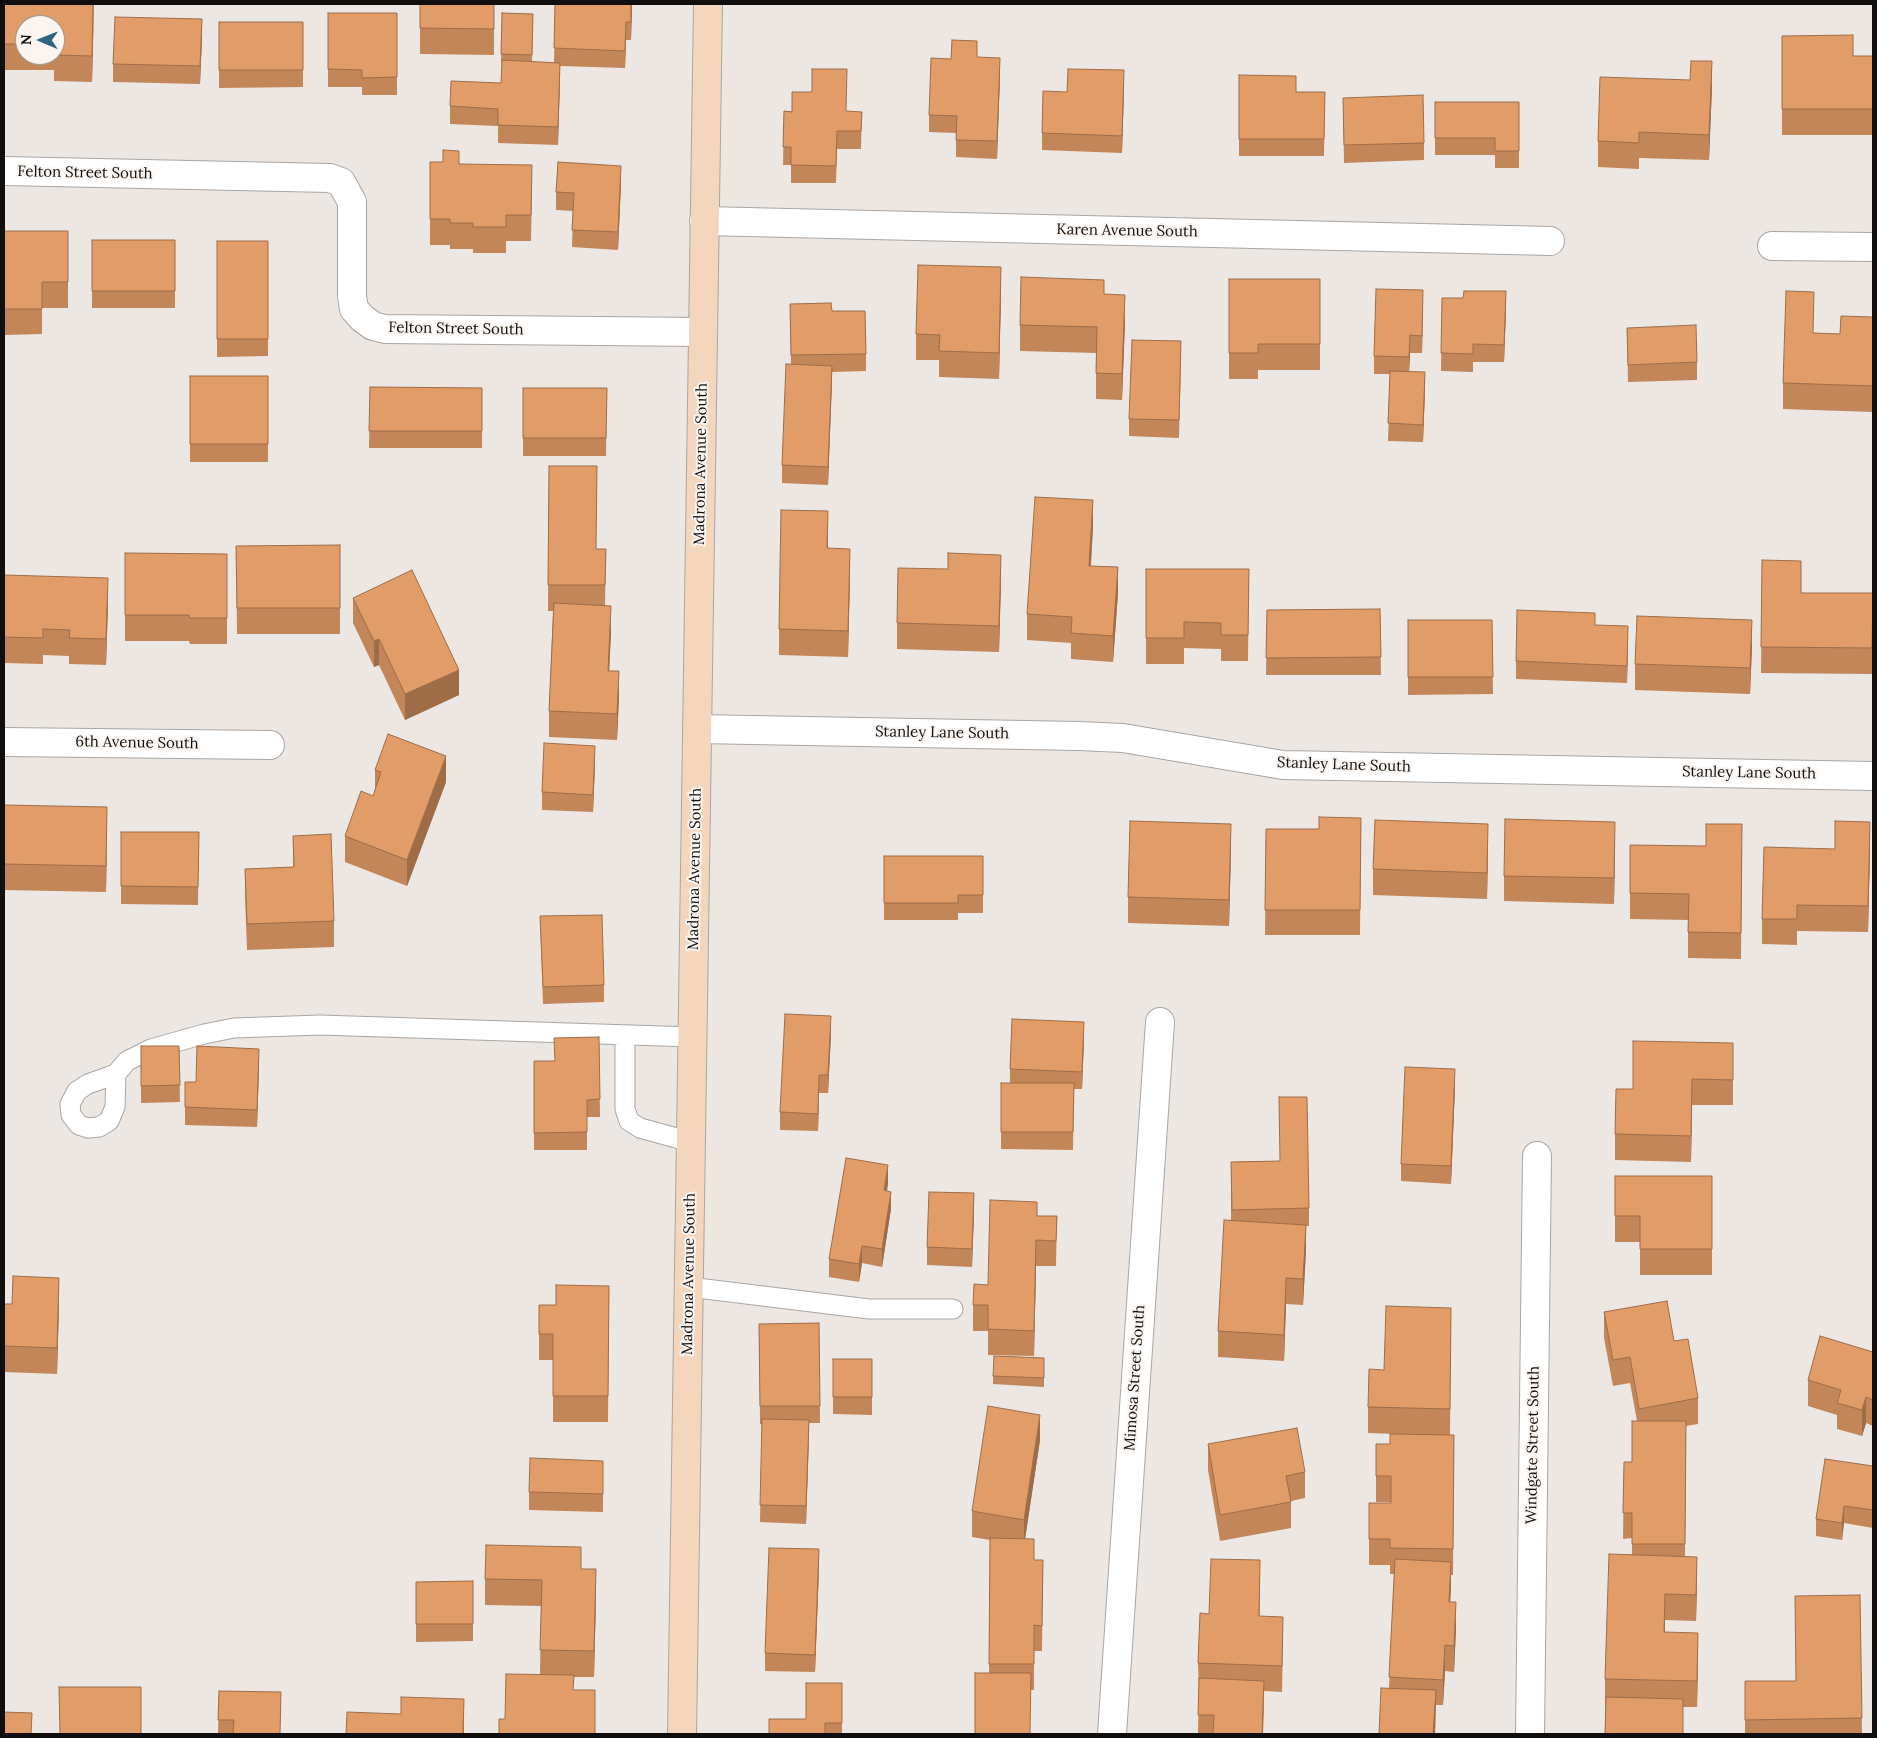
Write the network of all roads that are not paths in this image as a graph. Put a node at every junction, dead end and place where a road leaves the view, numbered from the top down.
1 (708, 4) edge
2 (4, 171) edge
3 (704, 221) junction
4 (1550, 241) dead end
5 (1772, 246) dead end
6 (1873, 248) edge
7 (702, 332) junction
8 (698, 729) junction
9 (4, 742) edge
10 (270, 745) dead end
11 (1873, 776) edge
12 (1160, 1022) dead end
13 (625, 1035) junction
14 (693, 1037) junction
15 (116, 1074) dead end
16 (691, 1142) junction
17 (1537, 1156) dead end
18 (689, 1287) junction
19 (953, 1309) dead end
20 (682, 1734) edge
21 (1112, 1734) edge
22 (1530, 1734) edge

1 - 3 main road, Madrona Avenue South
2 - 7 street, Felton Street South
3 - 4 street, Karen Avenue South
3 - 7 main road, Madrona Avenue South
5 - 6 street
7 - 8 main road, Madrona Avenue South
8 - 11 street, Stanley Lane South
8 - 14 main road, Madrona Avenue South
9 - 10 street, 6th Avenue South
12 - 21 street, Mimosa Street South
13 - 14 lane
13 - 15 lane
13 - 16 lane
14 - 16 main road, Madrona Avenue South
16 - 18 main road, Madrona Avenue South
17 - 22 street, Windgate Street South
18 - 19 lane
18 - 20 main road, Madrona Avenue South

